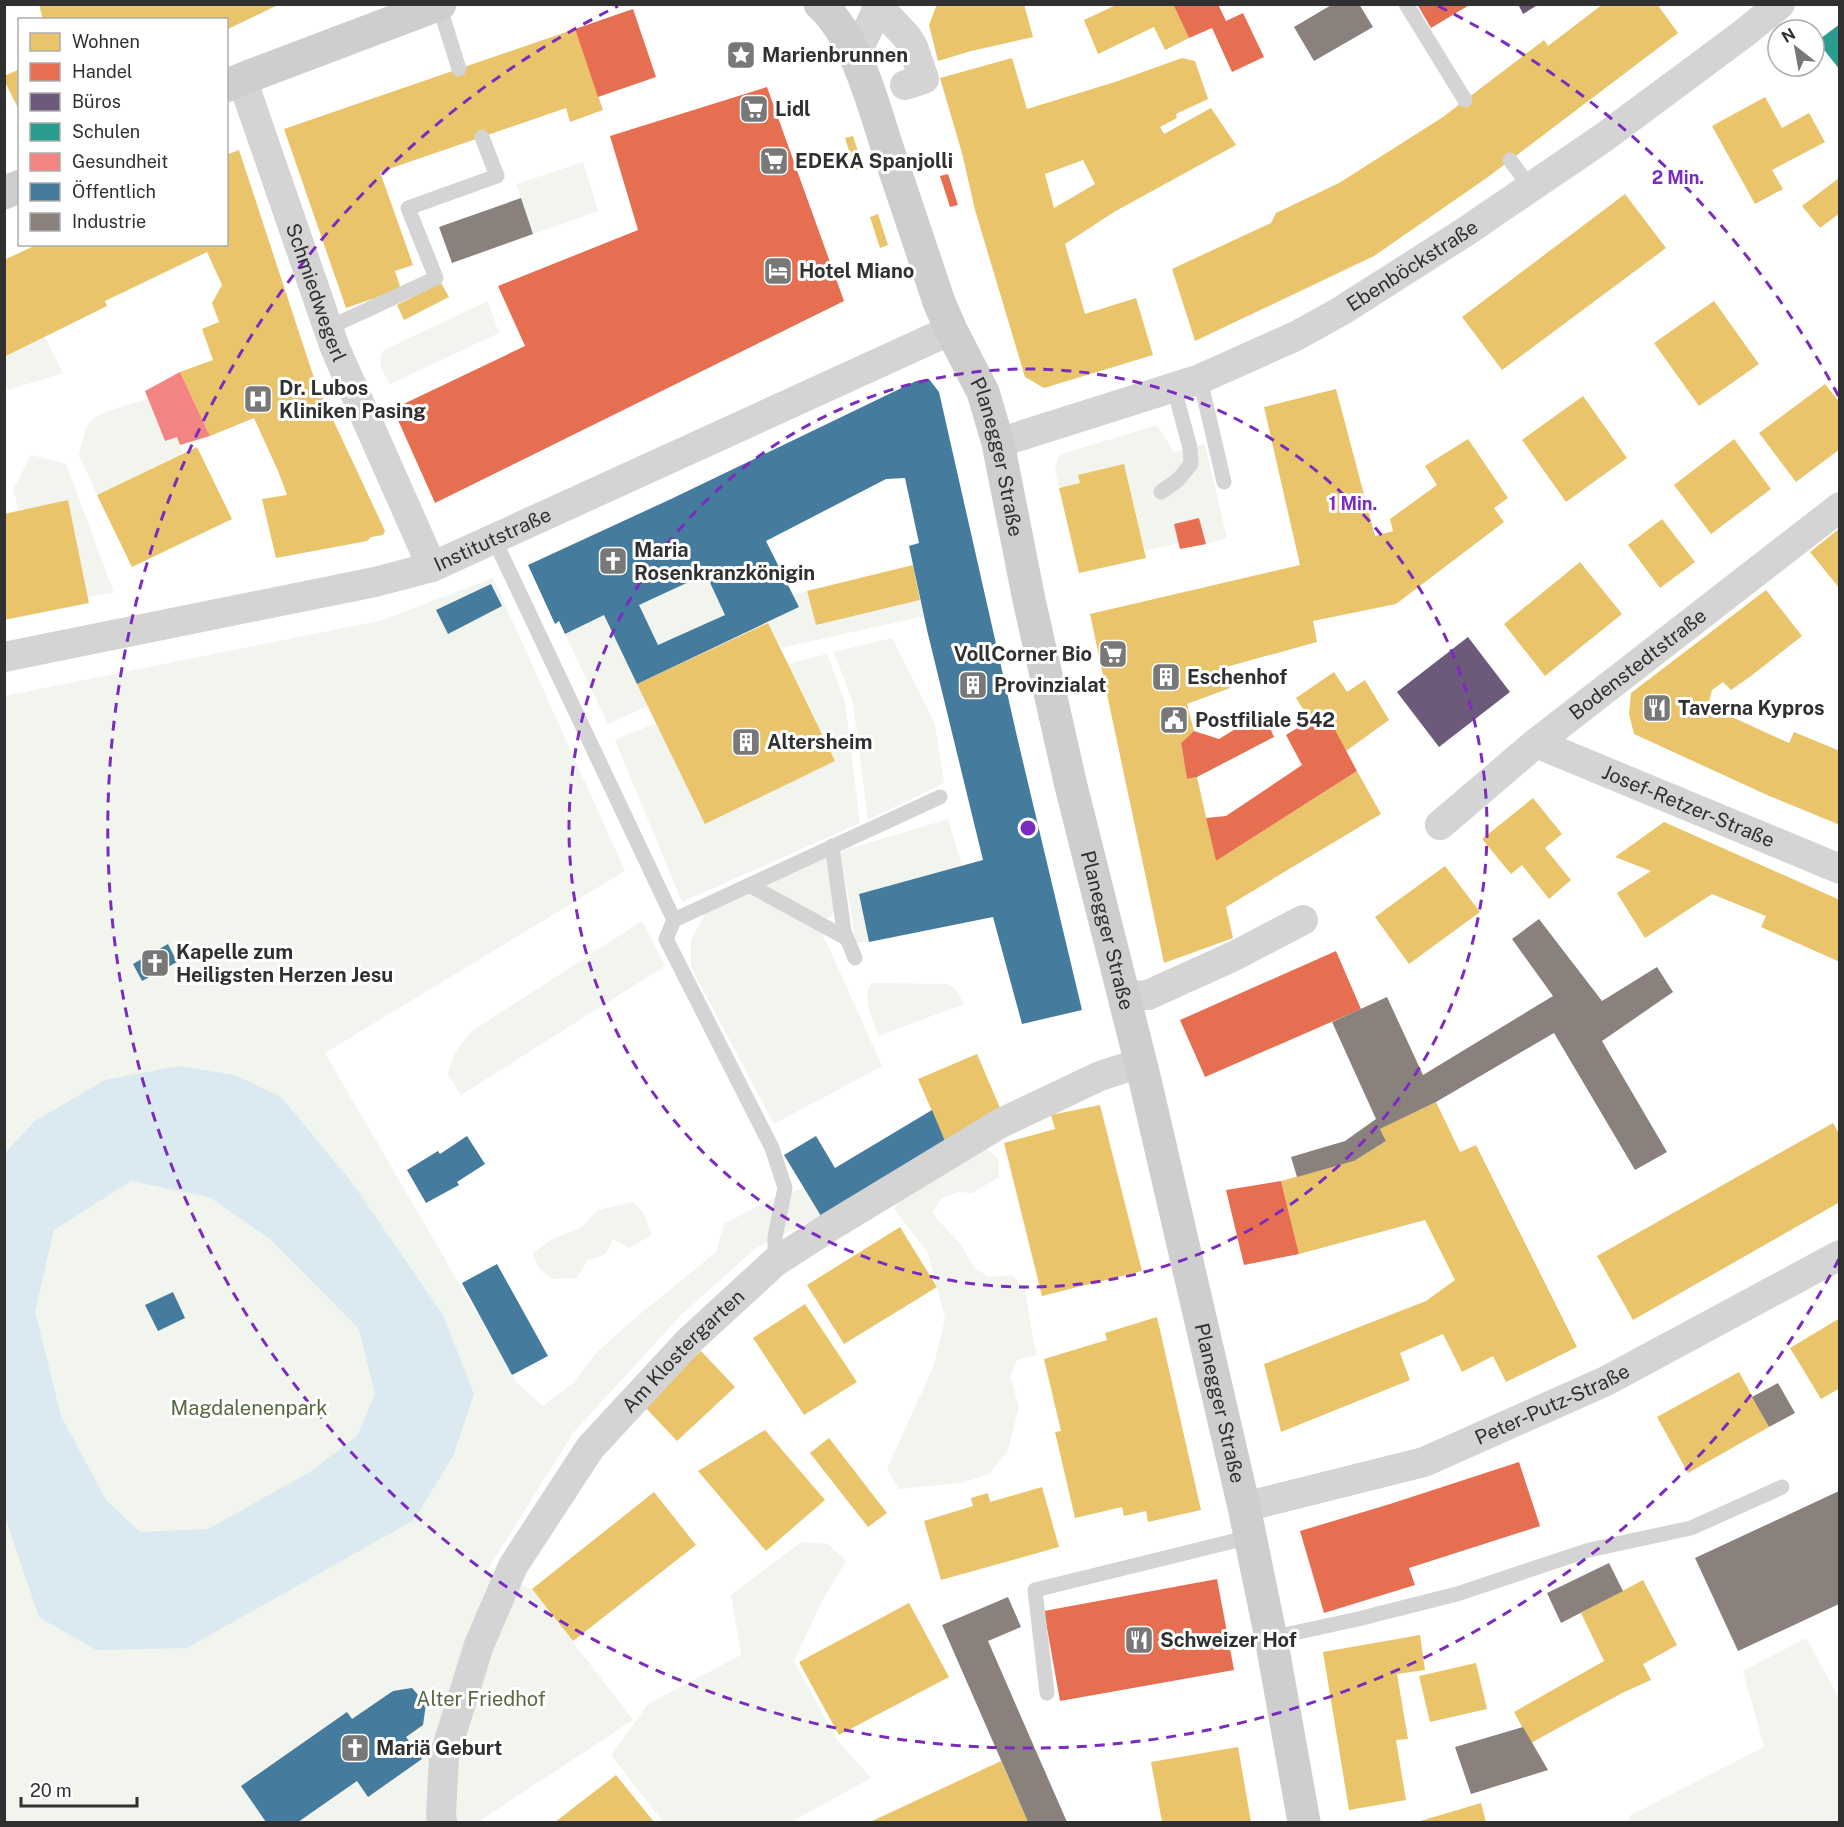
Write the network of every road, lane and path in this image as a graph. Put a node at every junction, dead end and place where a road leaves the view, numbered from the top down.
1 (820, 4) edge
2 (1406, 4) edge
3 (1780, 4) edge
4 (879, 5) edge
5 (423, 7) edge
6 (855, 57) junction
7 (459, 69) dead end
8 (234, 82) edge
9 (905, 85) dead end
10 (1465, 100) dead end
11 (482, 137) dead end
12 (1510, 160) dead end
13 (18, 187) edge
14 (1530, 187) junction
15 (4, 193) edge
16 (328, 328) junction
17 (951, 330) junction
18 (1187, 384) junction
19 (998, 443) junction
20 (1224, 482) dead end
21 (1161, 492) dead end
22 (1839, 507) edge
23 (494, 539) junction
24 (432, 567) junction
25 (4, 657) edge
26 (1536, 743) junction
27 (940, 797) dead end
28 (1440, 825) dead end
29 (832, 846) junction
30 (1839, 869) edge
31 (749, 885) junction
32 (674, 920) junction
33 (1303, 920) dead end
34 (846, 938) junction
35 (855, 958) dead end
36 (1124, 996) junction
37 (1140, 1063) junction
38 (1839, 1255) edge
39 (775, 1262) junction
40 (1782, 1487) dead end
41 (1247, 1522) junction
42 (1271, 1638) junction
43 (1047, 1693) dead end
44 (442, 1822) edge
45 (1304, 1822) edge

1 - 6 main road, Planegger Straße
2 - 10 lane
3 - 14 street, Ebenböckstraße
4 - 6 street
4 - 9 street
5 - 7 lane
5 - 8 main road
6 - 17 main road, Planegger Straße
8 - 16 street, Schmiedwegerl
11 - 16 lane
12 - 14 lane
13 - 15 main road
14 - 18 street, Ebenböckstraße
16 - 24 street, Schmiedwegerl
17 - 19 main road, Planegger Straße
17 - 23 street, Institutstraße
18 - 19 street, Ebenböckstraße
18 - 20 lane
18 - 21 lane
19 - 36 main road, Planegger Straße
22 - 26 street, Bodenstedtstraße
23 - 24 street, Institutstraße
23 - 32 lane
24 - 25 street, Institutstraße
26 - 28 street, Bodenstedtstraße
26 - 30 street, Josef-Retzer-Straße
27 - 29 lane
29 - 31 lane
29 - 34 lane
31 - 32 lane
31 - 34 lane
32 - 39 lane
33 - 36 street
34 - 35 lane
36 - 37 main road, Planegger Straße
37 - 39 street, Am Klostergarten
37 - 41 main road, Planegger Straße
38 - 41 street, Peter-Putz-Straße
39 - 44 street, Am Klostergarten
40 - 42 lane
41 - 42 main road, Planegger Straße
41 - 43 lane
42 - 45 main road, Planegger Straße

